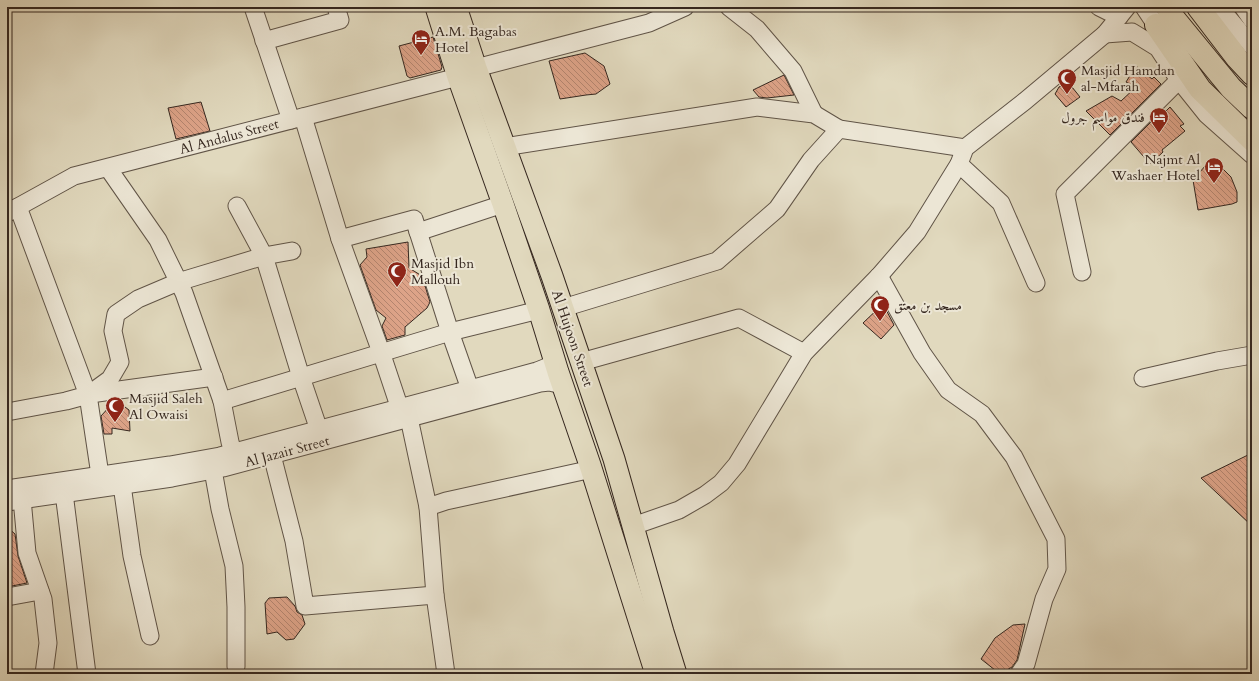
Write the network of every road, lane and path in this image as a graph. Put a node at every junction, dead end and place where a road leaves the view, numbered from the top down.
1 (253, 7) edge
2 (336, 7) edge
3 (436, 7) edge
4 (456, 7) edge
5 (685, 7) edge
6 (729, 7) edge
7 (1099, 7) edge
8 (1198, 7) edge
9 (1219, 7) edge
10 (1243, 7) edge
11 (1123, 12) edge
12 (1156, 13) edge
13 (1252, 20) edge
14 (1105, 34) junction
15 (264, 41) junction
16 (1252, 46) edge
17 (1158, 48) junction
18 (467, 73) junction
19 (1252, 74) edge
20 (1179, 80) junction
21 (1252, 108) edge
22 (814, 114) junction
23 (297, 118) junction
24 (839, 130) junction
25 (1252, 140) edge
26 (504, 147) junction
27 (965, 148) junction
28 (1252, 155) edge
29 (959, 164) junction
30 (108, 168) junction
31 (503, 204) junction
32 (237, 206) dead end
33 (12, 210) edge
34 (418, 232) junction
35 (340, 239) junction
36 (292, 251) dead end
37 (264, 256) junction
38 (1082, 272) dead end
39 (878, 276) junction
40 (178, 282) junction
41 (1036, 283) dead end
42 (563, 308) junction
43 (539, 310) junction
44 (450, 332) junction
45 (381, 352) junction
46 (804, 353) junction
47 (1252, 355) edge
48 (554, 360) junction
49 (581, 362) junction
50 (214, 377) junction
51 (301, 377) junction
52 (1143, 378) dead end
53 (563, 385) junction
54 (470, 389) junction
55 (88, 395) junction
56 (222, 401) junction
57 (7, 412) edge
58 (404, 415) junction
59 (319, 430) junction
60 (233, 452) junction
61 (272, 455) junction
62 (213, 470) junction
63 (592, 470) junction
64 (100, 475) junction
65 (122, 485) junction
66 (7, 489) edge
67 (64, 493) junction
68 (14, 501) edge
69 (428, 507) junction
70 (633, 526) junction
71 (40, 591) junction
72 (435, 595) junction
73 (7, 597) edge
74 (150, 636) dead end
75 (236, 667) dead end
76 (44, 674) edge
77 (87, 674) edge
78 (446, 674) edge
79 (656, 674) edge
80 (676, 674) edge
81 (1019, 674) edge

1 - 15 street
2 - 15 street
3 - 18 main road, Al Hujoon Street
4 - 18 main road, Al Hujoon Street
5 - 18 street, Al Andalus Street
6 - 22 street
7 - 11 street
8 - 19 highway
9 - 16 street
10 - 13 street
11 - 14 street
12 - 17 street
12 - 21 highway
12 - 25 highway
14 - 17 street
14 - 27 street
15 - 23 street
17 - 20 street
18 - 23 street, Al Andalus Street
18 - 26 main road, Al Hujoon Street
18 - 31 main road, Al Hujoon Street
20 - 28 street
20 - 38 street
22 - 24 street
22 - 26 street
23 - 30 street, Al Andalus Street
23 - 35 street
24 - 27 street
24 - 42 street
26 - 42 main road, Al Hujoon Street
27 - 29 street
29 - 39 street
29 - 41 street
30 - 33 street, Al Andalus Street
30 - 40 street
31 - 34 street
31 - 43 main road, Al Hujoon Street
32 - 37 street
33 - 55 street
34 - 35 street
34 - 44 street
35 - 45 street
36 - 37 street
37 - 40 street
37 - 51 street
39 - 46 street
39 - 81 street
40 - 50 street
40 - 55 street
42 - 49 main road, Al Hujoon Street
43 - 44 street
43 - 48 main road, Al Hujoon Street
44 - 45 street
44 - 54 street
45 - 51 street
45 - 58 street
46 - 49 street
46 - 70 street
47 - 52 street
48 - 53 main road, Al Hujoon Street
48 - 54 street, Al Jazair Street
49 - 70 main road, Al Hujoon Street
50 - 55 street
50 - 56 street
51 - 56 street
51 - 59 street
53 - 58 street, Al Jazair Street
53 - 63 main road, Al Hujoon Street
54 - 58 street, Al Jazair Street
55 - 57 street
55 - 64 street
56 - 60 street
58 - 59 street, Al Jazair Street
58 - 61 street, Al Jazair Street
58 - 69 street
59 - 60 street, Al Jazair Street
60 - 64 street, Al Jazair Street
61 - 62 street, Al Jazair Street
61 - 72 street
62 - 65 street, Al Jazair Street
62 - 75 street
63 - 69 street
63 - 79 main road, Al Hujoon Street
64 - 66 street, Al Jazair Street
65 - 67 street, Al Jazair Street
65 - 74 street
67 - 68 street, Al Jazair Street
67 - 77 street
68 - 71 street
69 - 72 street
70 - 80 main road, Al Hujoon Street
71 - 73 street
71 - 76 street
72 - 78 street

